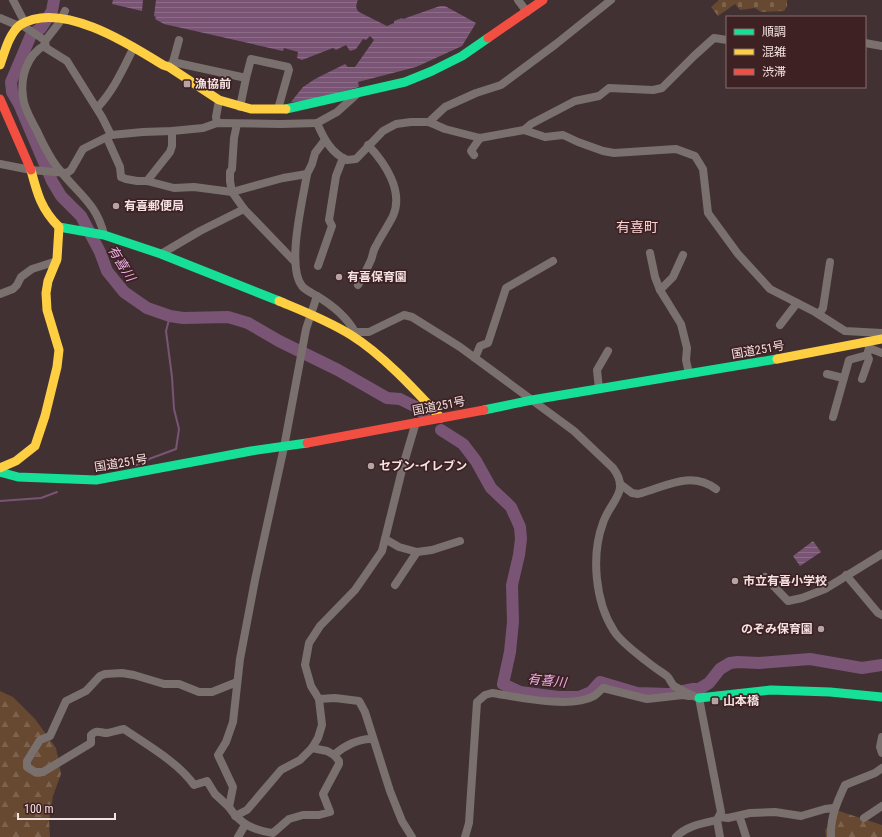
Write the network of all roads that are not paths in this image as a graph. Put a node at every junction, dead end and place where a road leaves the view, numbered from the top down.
1 (13, 0) edge
2 (518, 0) edge
3 (543, 0) edge
4 (611, 0) edge
5 (63, 11) junction
6 (527, 12) junction
7 (0, 18) edge
8 (23, 23) junction
9 (179, 40) dead end
10 (726, 40) edge
11 (44, 41) junction
12 (866, 43) edge
13 (882, 46) edge
14 (3, 47) edge
15 (134, 47) junction
16 (0, 62) edge
17 (171, 65) junction
18 (246, 78) junction
19 (359, 92) junction
20 (0, 99) edge
21 (218, 100) junction
22 (240, 107) junction
23 (96, 108) junction
24 (281, 109) junction
25 (429, 122) junction
26 (217, 123) junction
27 (317, 123) junction
28 (237, 124) junction
29 (281, 124) junction
30 (524, 130) junction
31 (172, 131) junction
32 (109, 136) junction
33 (480, 138) junction
34 (325, 140) junction
35 (368, 145) junction
36 (474, 155) dead end
37 (343, 158) junction
38 (0, 164) edge
39 (31, 170) junction
40 (60, 173) junction
41 (308, 174) junction
42 (147, 181) junction
43 (232, 192) junction
44 (244, 209) junction
45 (59, 227) junction
46 (100, 234) junction
47 (650, 253) dead end
48 (161, 254) junction
49 (683, 255) dead end
50 (56, 261) junction
51 (553, 261) dead end
52 (295, 262) junction
53 (830, 262) dead end
54 (318, 266) dead end
55 (358, 285) dead end
56 (660, 290) junction
57 (0, 294) edge
58 (317, 296) junction
59 (797, 303) junction
60 (819, 314) junction
61 (310, 315) junction
62 (780, 325) dead end
63 (882, 333) edge
64 (353, 334) junction
65 (882, 339) edge
66 (868, 348) junction
67 (608, 351) dead end
68 (882, 353) edge
69 (475, 358) junction
70 (689, 374) junction
71 (827, 374) dead end
72 (843, 378) junction
73 (862, 379) dead end
74 (599, 389) junction
75 (532, 400) junction
76 (833, 417) dead end
77 (441, 418) junction
78 (416, 422) junction
79 (284, 447) junction
80 (0, 468) edge
81 (0, 472) edge
82 (620, 484) junction
83 (716, 489) dead end
84 (385, 539) junction
85 (460, 541) dead end
86 (417, 552) junction
87 (882, 554) edge
88 (846, 575) junction
89 (765, 577) dead end
90 (395, 585) dead end
91 (882, 615) edge
92 (237, 682) junction
93 (882, 697) edge
94 (699, 698) junction
95 (319, 699) junction
96 (882, 737) edge
97 (373, 740) junction
98 (312, 748) junction
99 (882, 753) edge
100 (334, 756) junction
101 (882, 768) edge
102 (882, 806) edge
103 (229, 807) junction
104 (834, 808) junction
105 (235, 816) junction
106 (739, 816) junction
107 (718, 818) junction
108 (864, 818) dead end
109 (245, 825) junction
110 (238, 837) edge
111 (412, 837) edge
112 (465, 837) edge
113 (676, 837) edge
114 (720, 837) edge
115 (746, 837) edge
116 (831, 837) edge

1 - 8 street
2 - 6 street
3 - 6 main road
4 - 25 street
5 - 8 main road
5 - 11 street
5 - 15 main road
6 - 19 main road
7 - 8 street
8 - 11 street
8 - 14 main road
9 - 17 street
10 - 30 street
11 - 23 street
11 - 40 street
12 - 13 street
14 - 16 main road
15 - 17 main road
15 - 23 street
17 - 18 street
17 - 21 main road
18 - 22 street
18 - 24 street
19 - 24 main road
19 - 27 street
20 - 39 main road
21 - 22 main road
21 - 26 street
22 - 24 main road
23 - 32 street
24 - 29 street
25 - 33 street
25 - 35 street
26 - 28 street
26 - 31 street
27 - 29 street
27 - 34 street
28 - 29 street
28 - 43 street
30 - 33 street
30 - 59 street
31 - 32 street
31 - 42 street
32 - 40 street
32 - 42 street
33 - 36 street
34 - 37 street
34 - 41 street
35 - 37 street
35 - 55 street
37 - 54 street
38 - 39 street
39 - 40 street
39 - 45 main road
40 - 46 street
41 - 43 street
41 - 52 street
42 - 43 street
43 - 44 street
44 - 48 street
44 - 52 street
45 - 46 main road
45 - 50 main road
46 - 48 main road
47 - 56 street
48 - 61 main road
49 - 56 street
50 - 57 street
50 - 80 main road
51 - 69 street
52 - 58 street
53 - 60 street
56 - 70 street
58 - 61 street
58 - 64 street
59 - 60 street
59 - 62 street
60 - 63 street
61 - 64 main road
61 - 79 street
64 - 69 street
64 - 77 main road
65 - 66 main road, 国道251号
66 - 68 street
66 - 70 main road, 国道251号
66 - 72 street
66 - 73 street
67 - 74 street
69 - 75 street
70 - 74 main road, 国道251号
71 - 72 street
72 - 76 street
74 - 75 main road, 国道251号
75 - 77 main road, 国道251号
75 - 82 street
77 - 78 main road, 国道251号
78 - 79 main road, 国道251号
78 - 84 street
79 - 81 main road, 国道251号
79 - 92 street
82 - 83 street
82 - 94 street
84 - 86 street
84 - 95 street
85 - 86 street
86 - 90 street
87 - 88 street
88 - 89 street
88 - 91 street
92 - 103 street
92 - 103 street
93 - 94 main road
94 - 107 street
94 - 112 street
95 - 97 street
95 - 98 street
96 - 99 street
97 - 100 street
97 - 111 street
98 - 100 street
98 - 105 street
100 - 109 street
101 - 104 street
102 - 108 street
103 - 105 street
104 - 106 street
104 - 116 street
105 - 109 street
106 - 107 street
106 - 115 street
107 - 113 street
107 - 114 street
109 - 110 street

